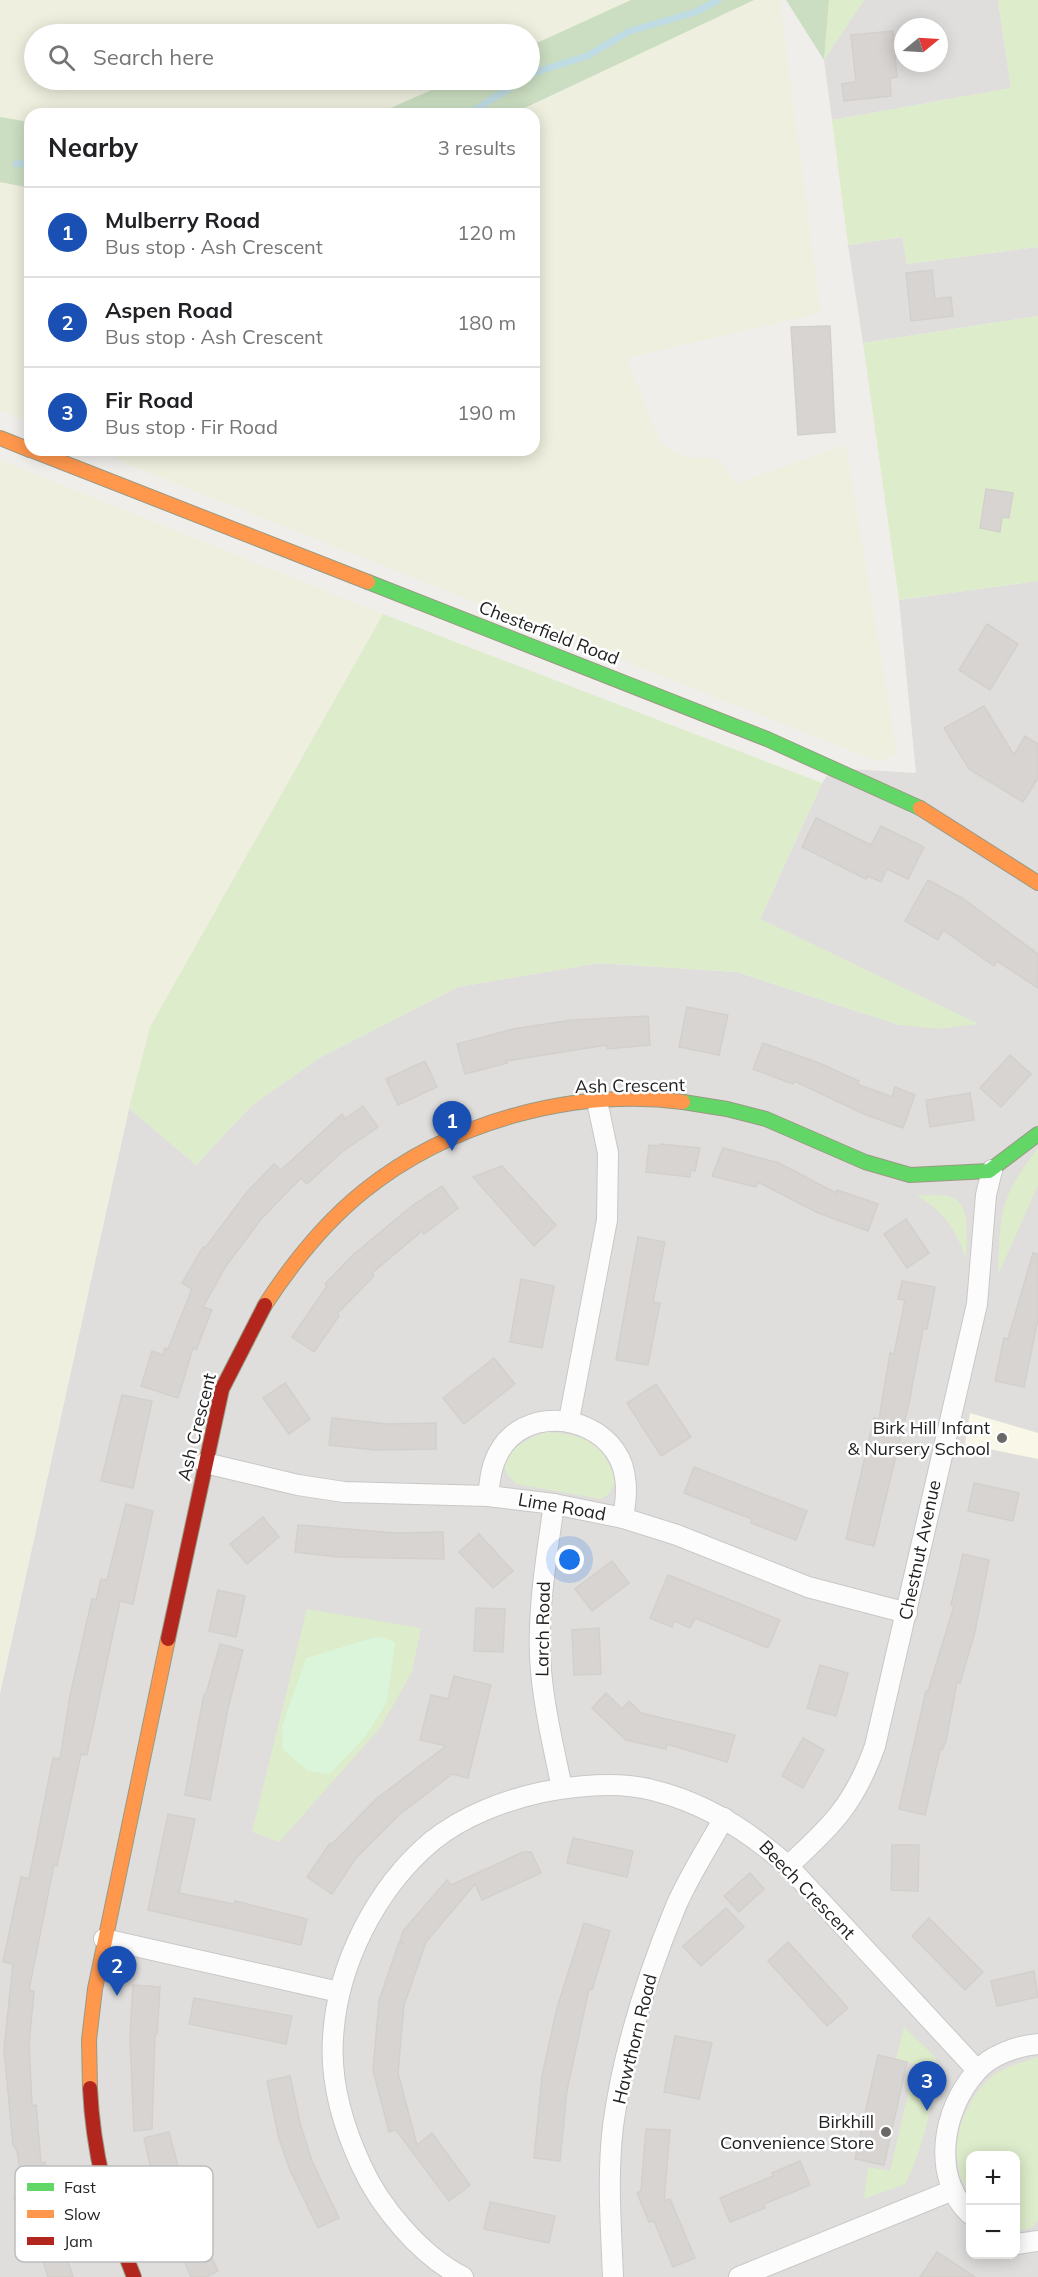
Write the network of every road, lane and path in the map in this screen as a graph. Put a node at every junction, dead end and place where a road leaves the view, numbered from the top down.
1 (0, 438) edge
2 (24, 447) edge
3 (46, 456) edge
4 (1038, 883) edge
5 (597, 1101) junction
6 (1038, 1134) edge
7 (992, 1170) junction
8 (569, 1420) junction
9 (205, 1463) junction
10 (488, 1496) junction
11 (554, 1504) junction
12 (623, 1518) junction
13 (907, 1613) junction
14 (562, 1788) junction
15 (724, 1818) junction
16 (788, 1866) junction
17 (104, 1939) junction
18 (339, 1992) junction
19 (1038, 2044) edge
20 (977, 2070) junction
21 (100, 2166) edge
22 (953, 2190) junction
23 (966, 2208) edge
24 (1038, 2241) edge
25 (1020, 2243) edge
26 (129, 2262) edge
27 (457, 2276) edge
28 (134, 2277) edge
29 (613, 2277) edge
30 (739, 2277) edge

1 - 2 street, Chesterfield Road
3 - 4 street, Chesterfield Road
5 - 7 street, Ash Crescent
5 - 8 street
5 - 9 street, Ash Crescent
6 - 7 street
7 - 13 street, Chestnut Avenue
8 - 10 street
8 - 12 street
9 - 10 street, Lime Road
9 - 17 street, Ash Crescent
10 - 11 street, Lime Road
11 - 12 street, Lime Road
11 - 14 street, Larch Road
12 - 13 street, Lime Road
13 - 16 street, Chestnut Avenue
14 - 15 street, Beech Crescent
14 - 18 street, Beech Crescent
15 - 16 street, Beech Crescent
15 - 29 street, Hawthorn Road
16 - 20 street, Beech Crescent
17 - 18 street
17 - 21 street, Ash Crescent
18 - 27 street, Beech Crescent
19 - 20 street
20 - 22 street
22 - 23 street
22 - 30 street
24 - 25 street
26 - 28 street, Ash Crescent

